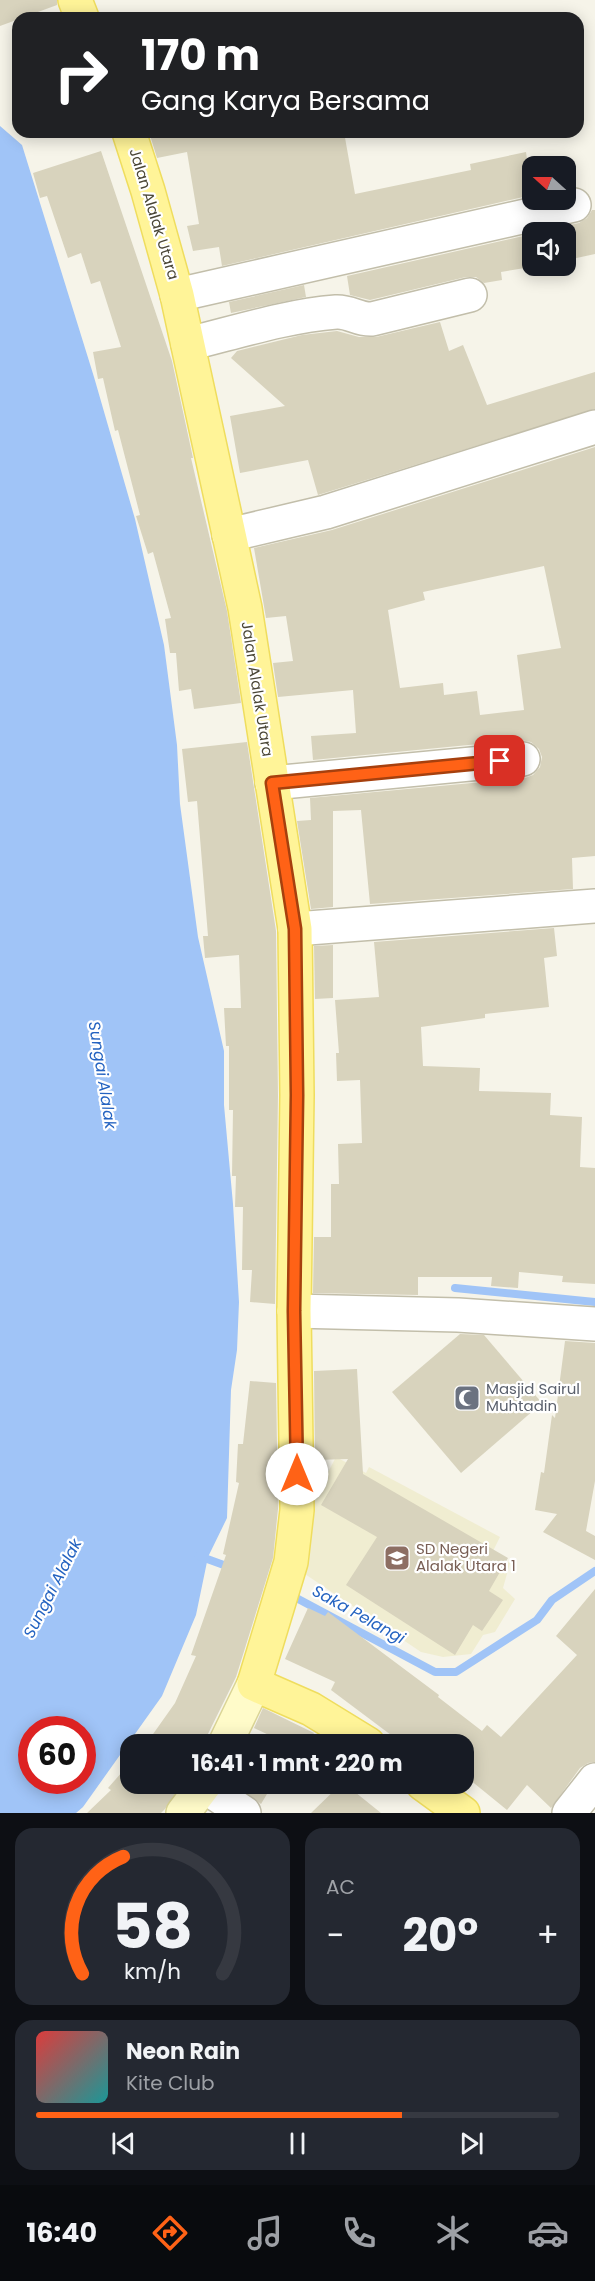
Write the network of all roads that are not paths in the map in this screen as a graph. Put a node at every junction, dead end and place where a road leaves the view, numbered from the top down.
1 (131, 138) edge
2 (552, 210) edge
3 (177, 295) junction
4 (470, 295) dead end
5 (189, 344) junction
6 (595, 427) edge
7 (229, 535) junction
8 (523, 759) dead end
9 (272, 783) junction
10 (595, 906) edge
11 (295, 929) junction
12 (294, 1311) junction
13 (595, 1324) edge
14 (254, 1684) junction
15 (230, 1734) edge
16 (352, 1734) edge
17 (595, 1780) edge
18 (198, 1794) edge
19 (218, 1794) edge
20 (437, 1794) edge
21 (183, 1813) edge
22 (244, 1813) edge
23 (463, 1813) edge
24 (569, 1813) edge

1 - 3 main road, Jalan Alalak Utara
2 - 3 street
3 - 5 main road, Jalan Alalak Utara
4 - 5 street
5 - 7 main road, Jalan Alalak Utara
6 - 7 street
7 - 9 main road, Jalan Alalak Utara
8 - 9 street
9 - 11 main road, Jalan Alalak Utara
10 - 11 street
11 - 12 main road, Jalan Alalak Utara
12 - 13 street
12 - 14 main road, Jalan Alalak Utara
14 - 15 street
14 - 16 main road
17 - 24 street
18 - 21 street
19 - 22 street
20 - 23 main road

